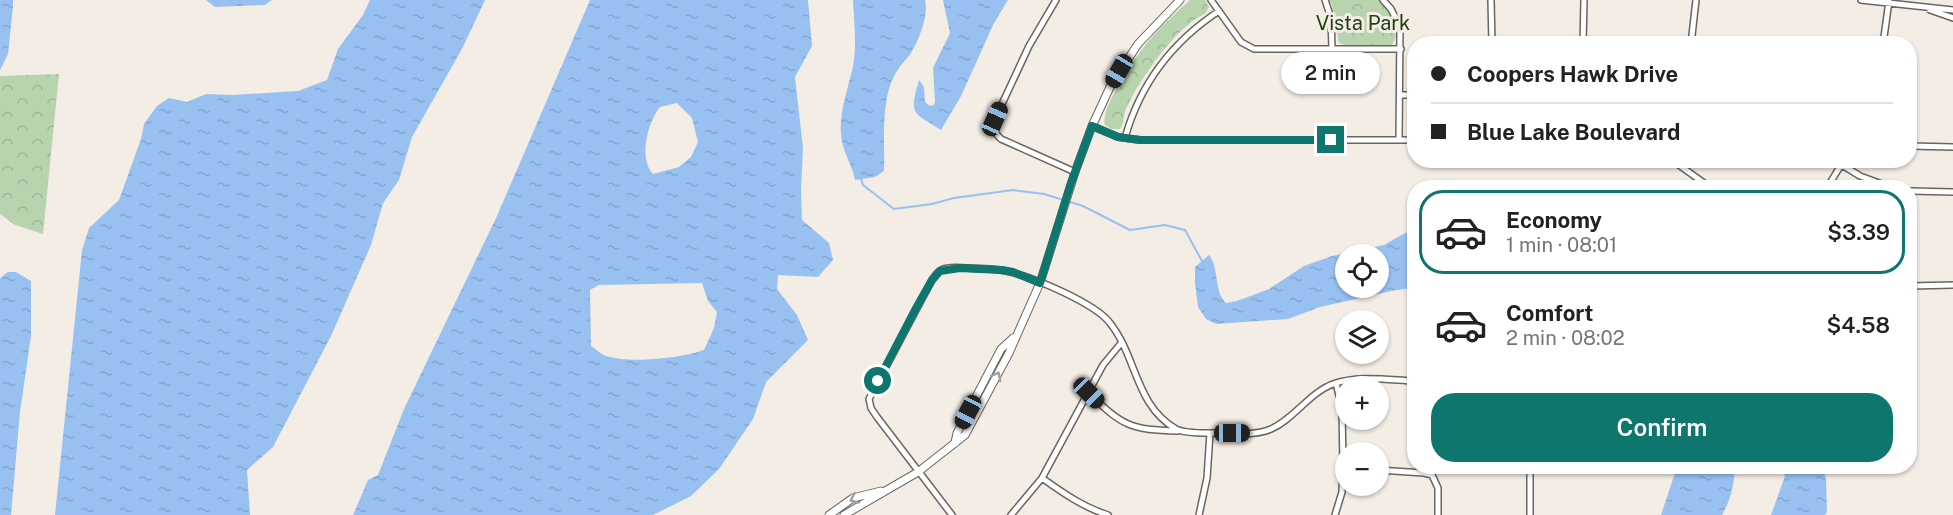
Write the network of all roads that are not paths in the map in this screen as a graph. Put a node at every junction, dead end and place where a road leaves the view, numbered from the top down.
1 (1056, 0) edge
2 (1180, 0) edge
3 (1211, 0) edge
4 (1325, 0) edge
5 (1383, 0) edge
6 (1491, 0) edge
7 (1584, 0) edge
8 (1696, 0) edge
9 (1861, 0) edge
10 (1889, 2) edge
11 (1923, 7) junction
12 (1953, 10) edge
13 (1219, 11) junction
14 (1953, 18) edge
15 (1492, 36) edge
16 (1583, 36) edge
17 (1692, 36) edge
18 (1884, 36) edge
19 (1332, 49) junction
20 (1401, 49) junction
21 (1400, 95) junction
22 (1407, 95) edge
23 (1092, 126) junction
24 (1125, 138) junction
25 (1399, 140) junction
26 (1407, 140) edge
27 (1917, 146) edge
28 (1953, 147) edge
29 (1683, 168) edge
30 (1850, 168) edge
31 (1075, 172) junction
32 (1700, 180) edge
33 (1871, 180) edge
34 (1917, 191) edge
35 (1953, 192) edge
36 (1040, 283) junction
37 (1917, 285) edge
38 (1953, 285) edge
39 (1122, 342) junction
40 (1389, 380) edge
41 (1407, 381) edge
42 (1335, 384) edge
43 (1089, 393) junction
44 (1179, 431) junction
45 (1210, 433) junction
46 (1389, 471) edge
47 (918, 472) junction
48 (1407, 472) edge
49 (1427, 474) edge
50 (1530, 474) edge
51 (1042, 478) junction
52 (883, 491) junction
53 (1341, 496) edge
54 (829, 515) edge
55 (844, 515) edge
56 (952, 515) edge
57 (1011, 515) edge
58 (1108, 515) edge
59 (1200, 515) edge
60 (1335, 515) edge
61 (1438, 515) edge
62 (1530, 515) edge

1 - 31 street
2 - 23 street
3 - 13 street
4 - 19 street
5 - 20 street
6 - 15 street
7 - 16 street
8 - 17 street
9 - 10 street
10 - 11 street
10 - 18 street
11 - 12 street
11 - 14 street
13 - 19 street
13 - 24 street
19 - 20 street
20 - 21 street
21 - 22 street
21 - 25 street
23 - 24 street
23 - 31 street
24 - 25 street
25 - 26 street
27 - 28 street
29 - 32 street
30 - 33 street
31 - 36 street
34 - 35 street
36 - 39 street
36 - 47 street
36 - 47 street
37 - 38 street
39 - 43 street
39 - 44 street
40 - 41 street
42 - 45 street
43 - 44 street
43 - 51 street
44 - 45 street
45 - 59 street
46 - 48 street
47 - 52 street
47 - 56 street
49 - 61 street
50 - 62 street
51 - 57 street
51 - 58 street
52 -> 54 street
52 - 55 street
53 - 60 street

